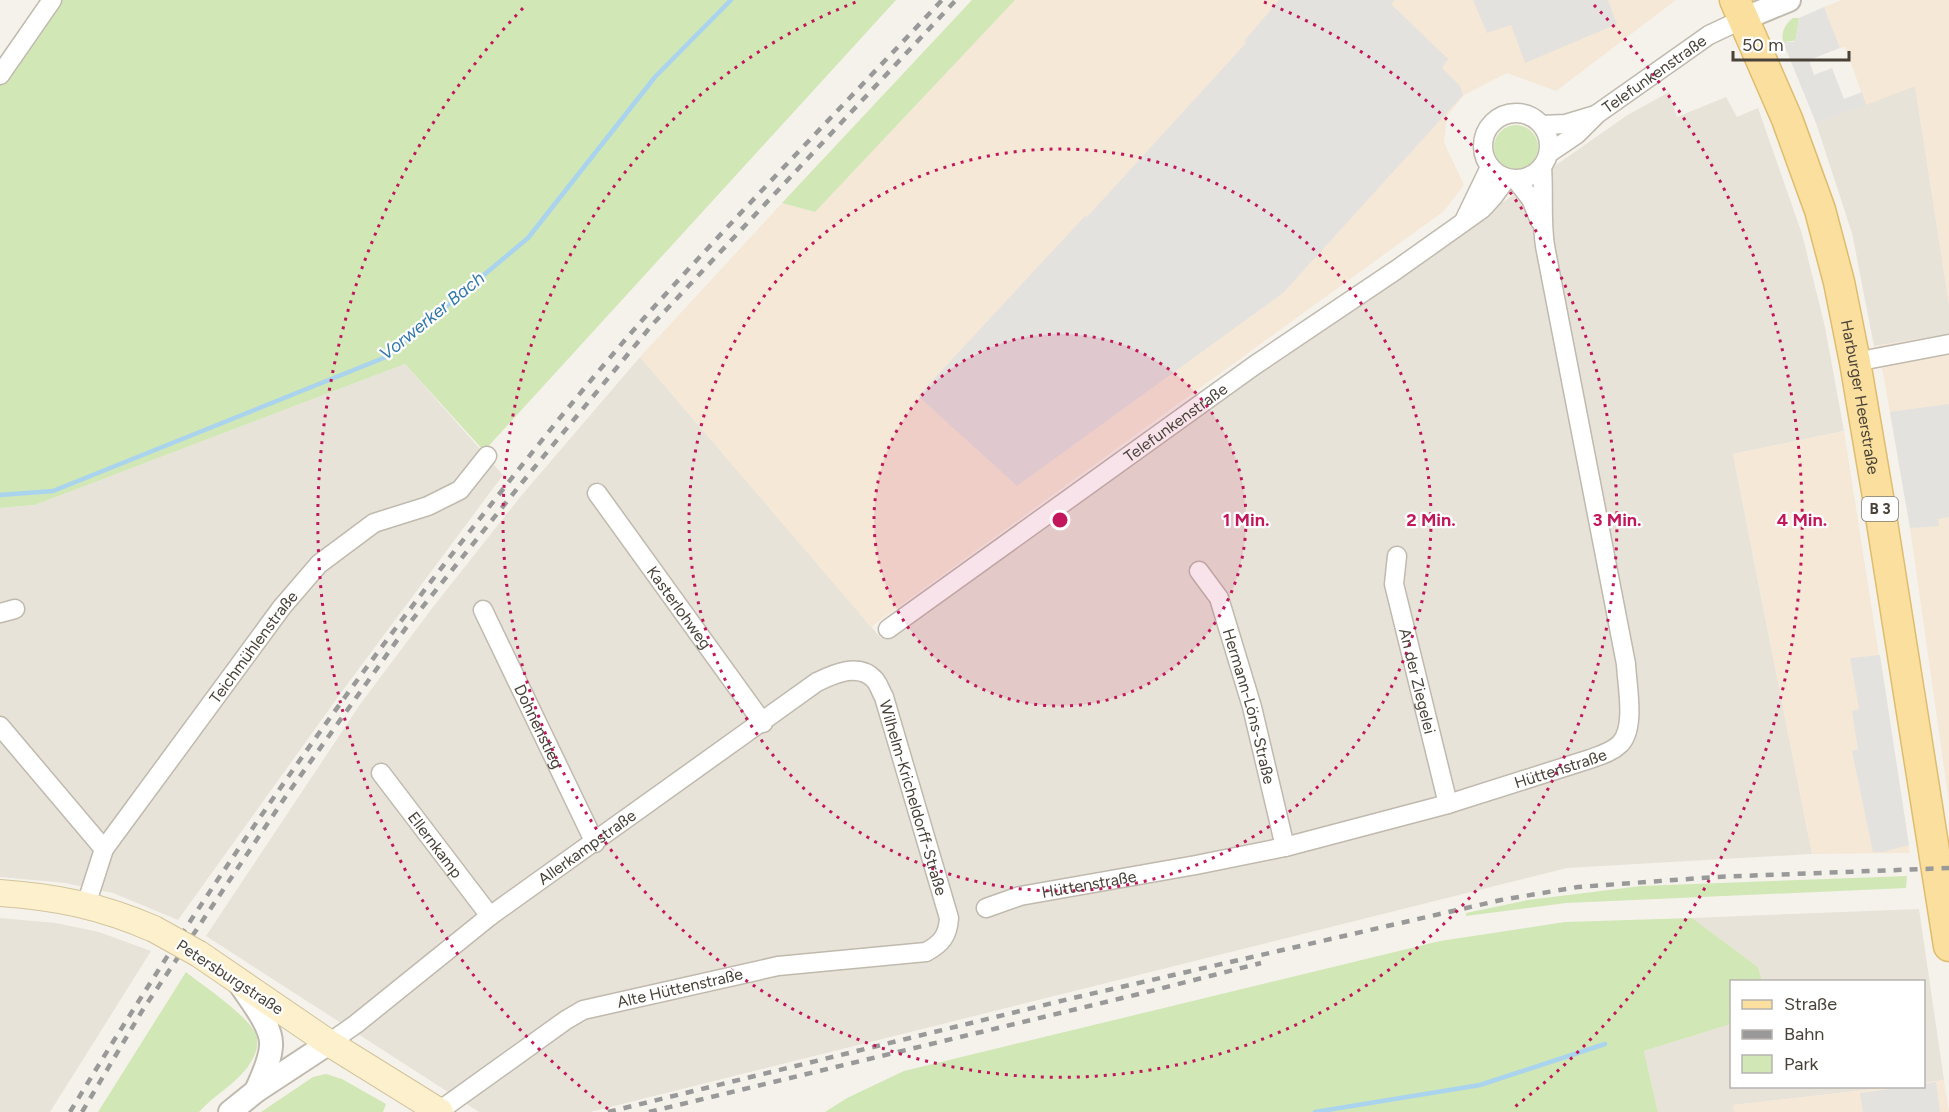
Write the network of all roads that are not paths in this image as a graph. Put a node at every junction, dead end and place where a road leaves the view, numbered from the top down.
1 (52, 0) edge
2 (1789, 0) edge
3 (1739, 9) edge
4 (0, 75) edge
5 (1597, 114) junction
6 (1542, 125) junction
7 (1546, 160) junction
8 (1490, 167) junction
9 (1511, 179) junction
10 (1466, 219) junction
11 (1542, 226) junction
12 (1949, 344) edge
13 (1855, 362) junction
14 (487, 456) dead end
15 (597, 493) dead end
16 (1397, 556) dead end
17 (1199, 571) dead end
18 (483, 610) dead end
19 (888, 629) dead end
20 (856, 670) joint
21 (763, 723) junction
22 (0, 726) edge
23 (381, 773) dead end
24 (1448, 804) junction
25 (595, 843) junction
26 (1285, 847) junction
27 (104, 849) junction
28 (0, 893) edge
29 (86, 904) junction
30 (986, 908) dead end
31 (490, 916) junction
32 (946, 936) joint
33 (1949, 946) edge
34 (240, 983) junction
35 (329, 1043) junction
36 (256, 1091) junction
37 (230, 1112) edge
38 (439, 1112) edge

1 - 4 street
2 - 3 street
3 - 5 street, Telefunkenstraße
3 - 13 main road, Harburger Heerstraße / B 3
5 - 6 street, Telefunkenstraße
5 - 7 street, Telefunkenstraße
6 - 7 street
6 - 8 street
7 - 9 street, Telefunkenstraße
7 - 11 street
8 - 9 street
8 - 10 street, Telefunkenstraße
9 - 10 street, Telefunkenstraße
9 - 11 street
10 - 19 street, Telefunkenstraße
11 - 24 street, Hüttenstraße
12 - 13 street
13 - 33 main road, Harburger Heerstraße / B 3
14 - 27 street, Teichmühlenstraße
15 - 21 street, Kasterlohweg
16 - 24 street, An der Ziegelei
17 - 26 street, Hermann-Löns-Straße
18 - 25 street, Dohnenstieg
20 - 21 street, Allerkampstraße
20 - 32 street, Wilhelm-Kricheldorff-Straße
21 - 25 street, Allerkampstraße
22 - 27 street
23 - 31 street, Ellernkamp
24 - 26 street, Hüttenstraße
25 - 31 street, Allerkampstraße
26 - 30 street, Hüttenstraße
27 - 29 street, Teichmühlenstraße
28 - 29 main road, Petersburgstraße
29 - 34 main road, Petersburgstraße, bridge
31 - 35 street, Allerkampstraße
32 - 38 street, Alte Hüttenstraße
34 - 35 main road, Petersburgstraße
34 - 36 street
35 - 36 street
35 - 38 main road, Petersburgstraße
36 - 37 street

